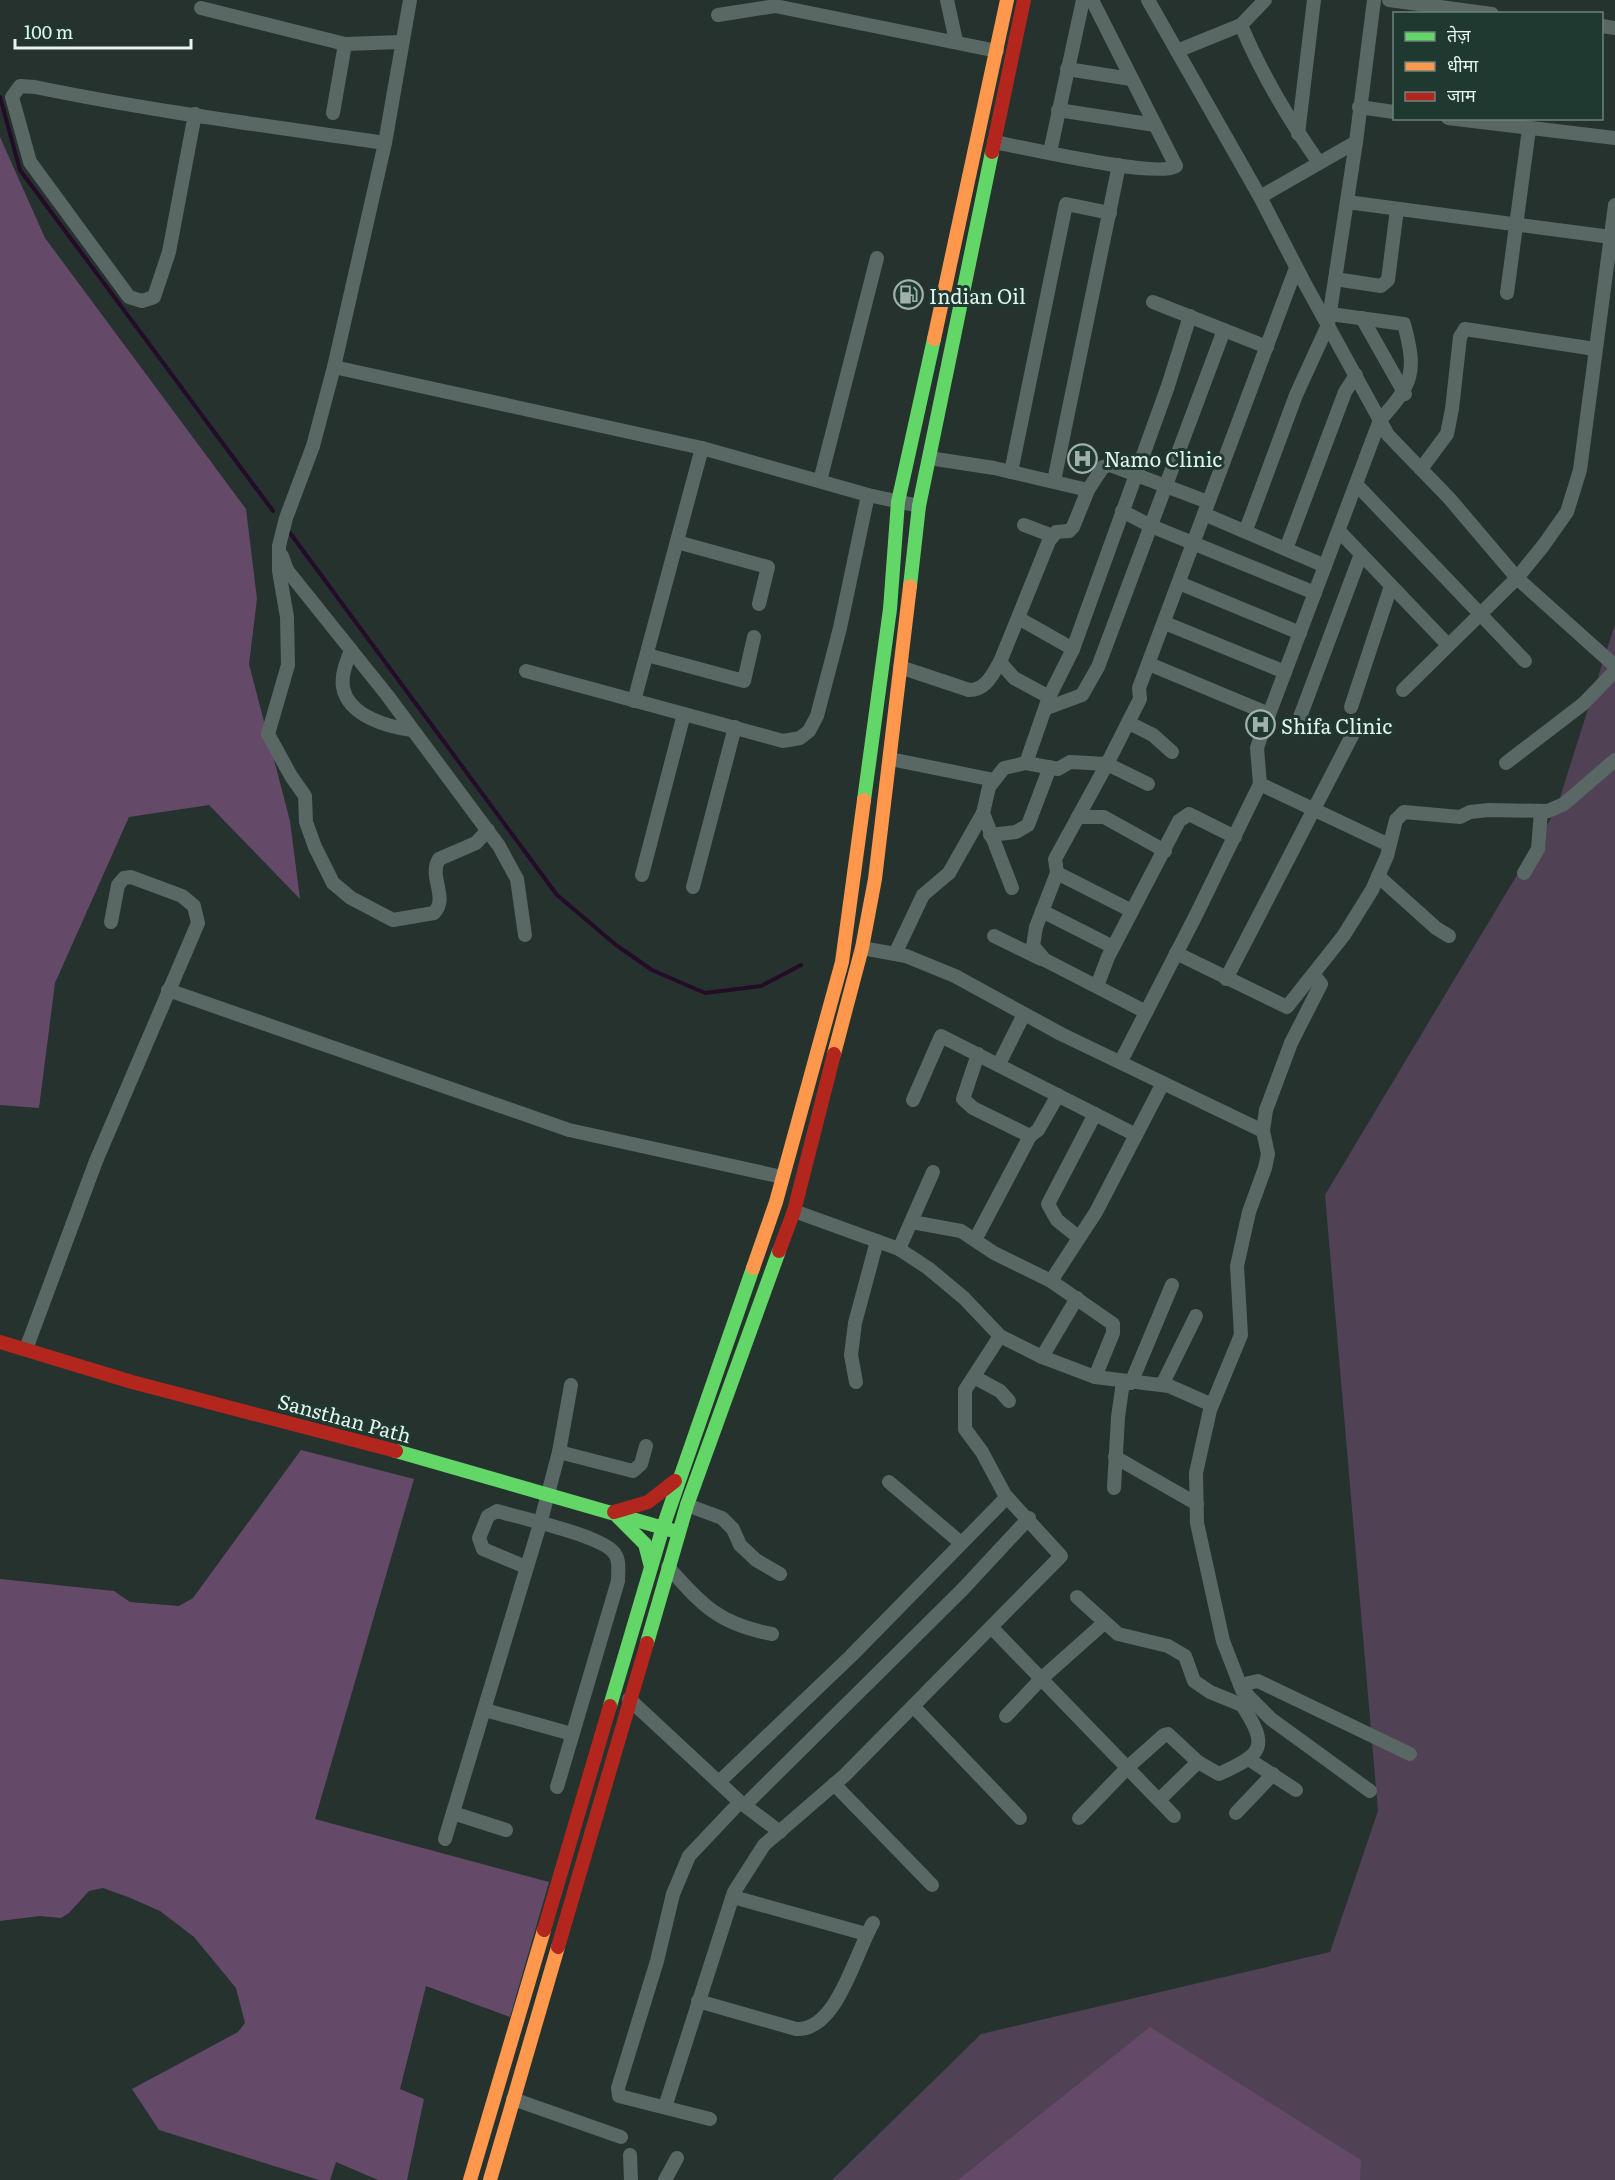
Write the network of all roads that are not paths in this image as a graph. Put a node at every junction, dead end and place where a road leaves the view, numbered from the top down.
1 (410, 0) edge
2 (947, 0) edge
3 (1007, 0) edge
4 (1024, 0) edge
5 (1083, 0) edge
6 (1092, 0) edge
7 (1148, 0) edge
8 (1265, 0) edge
9 (1314, 0) edge
10 (1374, 0) edge
11 (1389, 0) edge
12 (201, 8) dead end
13 (1477, 12) edge
14 (718, 15) dead end
15 (1241, 25) junction
16 (956, 41) junction
17 (401, 42) junction
18 (345, 44) junction
19 (997, 51) junction
20 (1177, 51) junction
21 (1067, 69) junction
22 (1131, 79) junction
23 (1359, 107) junction
24 (1058, 110) junction
25 (1393, 112) edge
26 (333, 113) dead end
27 (195, 114) junction
28 (1463, 120) edge
29 (1155, 125) junction
30 (1529, 129) junction
31 (1298, 134) junction
32 (1615, 138) edge
33 (994, 142) junction
34 (1356, 142) junction
35 (384, 143) junction
36 (1050, 152) junction
37 (1319, 163) junction
38 (1119, 165) junction
39 (1260, 197) junction
40 (1347, 202) junction
41 (1615, 205) edge
42 (1397, 209) junction
43 (1110, 213) junction
44 (1517, 224) junction
45 (1611, 237) junction
46 (878, 258) dead end
47 (1296, 268) junction
48 (1335, 279) junction
49 (1507, 293) dead end
50 (1153, 302) dead end
51 (1190, 316) junction
52 (1362, 318) junction
53 (1329, 319) junction
54 (1224, 330) junction
55 (1267, 347) junction
56 (1595, 349) junction
57 (334, 367) junction
58 (1356, 375) junction
59 (1405, 394) junction
60 (1380, 420) junction
61 (702, 448) junction
62 (929, 458) junction
63 (1421, 469) junction
64 (1011, 472) junction
65 (1136, 474) junction
66 (1054, 481) junction
67 (820, 482) junction
68 (1356, 484) junction
69 (1166, 485) junction
70 (1088, 490) junction
71 (868, 495) junction
72 (898, 502) junction
73 (919, 506) junction
74 (1206, 508) junction
75 (1122, 511) junction
76 (1024, 525) dead end
77 (1151, 526) junction
78 (1246, 530) junction
79 (1339, 531) junction
80 (1053, 536) junction
81 (677, 542) junction
82 (1193, 543) junction
83 (279, 546) junction
84 (1286, 549) junction
85 (1361, 554) junction
86 (1325, 566) junction
87 (1517, 578) junction
88 (1179, 583) junction
89 (1391, 586) junction
90 (1315, 593) junction
91 (759, 604) dead end
92 (1480, 613) junction
93 (1020, 619) junction
94 (1165, 623) junction
95 (1300, 633) junction
96 (754, 637) dead end
97 (1447, 644) junction
98 (1073, 649) junction
99 (351, 650) junction
100 (647, 655) junction
101 (1525, 661) dead end
102 (1000, 662) junction
103 (1149, 664) junction
104 (1615, 666) edge
105 (900, 667) junction
106 (1615, 671) edge
107 (526, 672) dead end
108 (1285, 672) junction
109 (1403, 690) dead end
110 (634, 700) junction
111 (1048, 702) junction
112 (1351, 707) dead end
113 (684, 714) junction
114 (1269, 714) junction
115 (1129, 723) junction
116 (1297, 725) dead end
117 (1357, 726) dead end
118 (735, 727) junction
119 (412, 730) junction
120 (1172, 752) dead end
121 (890, 759) junction
122 (1615, 760) edge
123 (1026, 763) junction
124 (1506, 763) dead end
125 (1107, 764) junction
126 (1050, 767) junction
127 (994, 780) junction
128 (1148, 784) dead end
129 (1260, 784) junction
130 (1314, 811) junction
131 (1541, 811) junction
132 (983, 813) junction
133 (1078, 818) junction
134 (488, 830) junction
135 (990, 835) junction
136 (1235, 837) junction
137 (1389, 844) junction
138 (1165, 851) junction
139 (1057, 873) junction
140 (1524, 873) dead end
141 (642, 875) dead end
142 (1378, 876) junction
143 (693, 887) dead end
144 (1012, 888) dead end
145 (1042, 911) junction
146 (1132, 911) junction
147 (111, 922) dead end
148 (525, 935) dead end
149 (994, 936) dead end
150 (1449, 936) dead end
151 (1113, 947) junction
152 (862, 948) junction
153 (1176, 953) junction
154 (895, 954) junction
155 (1045, 960) junction
156 (1314, 975) junction
157 (1226, 980) junction
158 (1097, 986) junction
159 (168, 990) junction
160 (1146, 1012) junction
161 (1024, 1014) junction
162 (978, 1054) junction
163 (1121, 1061) junction
164 (999, 1064) junction
165 (1163, 1083) junction
166 (1058, 1095) junction
167 (913, 1100) dead end
168 (1095, 1113) junction
169 (1263, 1131) junction
170 (1136, 1134) junction
171 (1030, 1136) junction
172 (933, 1172) dead end
173 (782, 1177) junction
174 (794, 1211) junction
175 (912, 1222) junction
176 (1078, 1237) junction
177 (975, 1240) junction
178 (877, 1241) junction
179 (899, 1249) junction
180 (1051, 1281) junction
181 (1172, 1285) dead end
182 (1077, 1298) junction
183 (1196, 1316) dead end
184 (1000, 1336) junction
185 (0, 1342) edge
186 (26, 1349) junction
187 (1042, 1357) junction
188 (974, 1377) junction
189 (1095, 1377) junction
190 (856, 1382) dead end
191 (1127, 1383) junction
192 (571, 1385) dead end
193 (1162, 1385) junction
194 (1009, 1401) dead end
195 (1212, 1405) junction
196 (646, 1446) dead end
197 (559, 1452) junction
198 (1115, 1457) junction
199 (680, 1476) junction
200 (889, 1482) dead end
201 (1114, 1488) dead end
202 (548, 1495) junction
203 (1007, 1497) junction
204 (1197, 1504) junction
205 (687, 1505) junction
206 (612, 1512) junction
207 (1029, 1518) junction
208 (540, 1524) junction
209 (663, 1527) junction
210 (679, 1532) junction
211 (961, 1543) junction
212 (526, 1567) junction
213 (668, 1567) junction
214 (651, 1568) junction
215 (780, 1574) dead end
216 (1077, 1597) dead end
217 (1104, 1623) junction
218 (992, 1628) junction
219 (772, 1634) dead end
220 (1041, 1679) junction
221 (1243, 1695) junction
222 (629, 1699) junction
223 (913, 1706) junction
224 (485, 1710) junction
225 (1006, 1716) dead end
226 (572, 1734) junction
227 (1410, 1754) dead end
228 (1250, 1760) junction
229 (1198, 1762) junction
230 (1128, 1767) junction
231 (1273, 1774) junction
232 (719, 1782) junction
233 (834, 1784) junction
234 (557, 1787) dead end
235 (1296, 1790) dead end
236 (1370, 1791) dead end
237 (1159, 1800) junction
238 (743, 1804) junction
239 (453, 1813) junction
240 (1236, 1813) dead end
241 (1174, 1816) dead end
242 (1020, 1818) dead end
243 (1079, 1818) dead end
244 (506, 1830) dead end
245 (780, 1832) junction
246 (445, 1839) dead end
247 (932, 1885) dead end
248 (733, 1897) junction
249 (698, 2001) junction
250 (513, 2098) junction
251 (665, 2107) junction
252 (710, 2120) dead end
253 (621, 2137) dead end
254 (630, 2155) dead end
255 (677, 2158) dead end
256 (470, 2180) edge
257 (490, 2180) edge
258 (631, 2180) edge
259 (665, 2180) edge

1 - 17 street
2 - 16 street
3 - 19 main road
4 - 33 main road
5 - 21 street
6 - 22 street
7 - 20 street
8 - 15 street
9 - 31 street
10 - 23 street
11 - 13 street
12 - 18 street
14 - 16 street
15 - 20 street
15 - 31 street
16 - 19 street
17 - 18 street
17 - 35 street
18 - 26 street
19 - 72 main road
20 - 39 street
21 - 22 street
21 - 24 street
22 - 29 street
23 - 25 street
23 - 34 street
24 - 29 street
24 - 36 street
27 - 27 street
27 - 35 street
28 - 30 street
29 - 38 street
30 - 32 street
30 - 44 street
31 - 37 street
33 - 36 street
33 - 62 main road
34 - 37 street
34 - 40 street
35 - 57 street
36 - 38 street
37 - 39 street
38 - 43 street
39 - 47 street
40 - 42 street
40 - 48 street
41 - 45 street
42 - 44 street
42 - 48 street
43 - 64 street
43 - 66 street
44 - 45 street
44 - 49 street
45 - 56 street
46 - 67 street
47 - 53 street
47 - 55 street
48 - 53 street
50 - 51 street
51 - 54 street
51 - 65 street
52 - 53 street
52 - 59 street
52 - 59 street
53 - 58 street
53 - 78 street
54 - 55 street
54 - 69 street
55 - 74 street
56 - 63 street
56 - 87 street
57 - 61 street
57 - 83 street
58 - 60 street
58 - 84 street
59 - 60 street
60 - 63 street
60 - 68 street
61 - 67 street
61 - 81 street
62 - 64 street
62 - 73 main road
63 - 87 street
64 - 66 street
65 - 69 street
65 - 70 street
65 - 75 street
66 - 70 street
67 - 71 street
68 - 79 street
68 - 92 street
69 - 74 street
69 - 77 street
70 - 80 street
71 - 72 street
71 - 118 street
72 - 73 street
72 - 173 main road
73 - 105 main road
74 - 78 street
74 - 82 street
75 - 77 street
75 - 98 street
76 - 80 street
77 - 82 street
77 - 111 street
78 - 84 street
79 - 85 street
79 - 86 street
80 - 93 street
81 - 91 street
81 - 100 street
82 - 88 street
82 - 90 street
83 - 99 street
83 - 134 street
84 - 86 street
85 - 89 street
85 - 116 street
86 - 90 street
87 - 92 street
87 - 104 street
88 - 94 street
88 - 95 street
89 - 97 street
89 - 112 street
90 - 95 street
92 - 97 street
92 - 101 street
93 - 98 street
93 - 102 street
94 - 103 street
94 - 108 street
95 - 108 street
96 - 100 street
97 - 109 street
98 - 111 street
99 - 119 street
99 - 119 street
100 - 110 street
102 - 105 street
102 - 111 street
103 - 114 street
103 - 115 street
105 - 121 main road
106 - 124 street
107 - 110 street
108 - 114 street
110 - 113 street
111 - 123 street
113 - 118 street
113 - 141 street
114 - 129 street
115 - 120 street
115 - 125 street
117 - 130 street
118 - 143 street
119 - 134 street
121 - 127 street
121 - 152 main road
122 - 131 street
123 - 126 street
123 - 127 street
125 - 126 street
125 - 128 street
125 - 133 street
126 - 135 street
127 - 132 street
129 - 130 street
129 - 136 street
130 - 137 street
130 - 157 street
131 - 137 street
131 - 140 street
132 - 135 street
132 - 154 street
133 - 138 street
133 - 139 street
134 - 148 street
135 - 144 street
136 - 138 street
136 - 153 street
137 - 142 street
138 - 146 street
139 - 145 street
139 - 146 street
142 - 150 street
142 - 156 street
145 - 151 street
145 - 155 street
146 - 151 street
147 - 159 street
149 - 155 street
151 - 158 street
152 - 154 street
152 - 174 main road
153 - 157 street
153 - 160 street
154 - 161 street
155 - 158 street
156 - 157 street
156 - 169 street
158 - 160 street
159 - 173 street
159 - 186 street
160 - 163 street
161 - 163 street
161 - 164 street
162 - 164 street
162 - 167 street
162 - 171 street
163 - 165 street
164 - 166 street
165 - 169 street
165 - 170 street
166 - 168 street
166 - 171 street
168 - 170 street
168 - 176 street
169 - 195 street
170 - 176 street
171 - 177 street
172 - 175 street
173 - 199 main road
174 - 178 street
174 - 205 main road
175 - 177 street
175 - 179 street
176 - 180 street
177 - 180 street
178 - 179 street
178 - 190 street
179 - 184 street
180 - 182 street
181 - 191 street
182 - 187 street
182 - 189 street
183 - 193 street
184 - 187 street
184 - 188 street
185 - 186 main road, Sansthan Path
186 - 202 main road, Sansthan Path
187 - 189 street
188 - 194 street
188 - 203 street
189 - 191 street
191 - 193 street
191 - 198 street
192 - 197 street
193 - 195 street
195 - 204 street
196 - 197 street
197 - 202 street
198 - 201 street
198 - 204 street
199 - 206 main road
199 - 209 main road
200 - 211 street
202 - 206 main road, Sansthan Path
202 - 208 street
203 - 207 street
203 - 211 street
204 - 221 street
205 - 210 main road
205 - 215 street
206 - 209 main road, Sansthan Path
206 - 214 main road
207 - 218 street
207 - 238 street
208 - 212 street
208 - 212 street
208 - 226 street
209 - 210 main road, Sansthan Path
209 - 214 main road
210 - 213 main road
211 - 232 street
212 - 224 street
213 - 219 street
213 - 222 main road
214 - 256 main road
216 - 217 street
217 - 220 street
217 - 221 street
218 - 220 street
218 - 223 street
220 - 225 street
220 - 230 street
221 - 227 street
221 - 228 street
221 - 236 street
222 - 232 street
222 - 250 main road
223 - 233 street
223 - 242 street
224 - 226 street
224 - 239 street
226 - 234 street
228 - 229 street
228 - 231 street
229 - 230 street
229 - 237 street
230 - 237 street
230 - 243 street
231 - 235 street
231 - 240 street
232 - 238 street
233 - 245 street
233 - 247 street
237 - 241 street
238 - 245 street
238 - 251 street
239 - 244 street
239 - 246 street
245 - 248 street
248 - 249 street
248 - 249 street
249 - 251 street
250 - 253 street
250 - 257 main road
251 - 252 street
254 - 258 street
255 - 259 street

